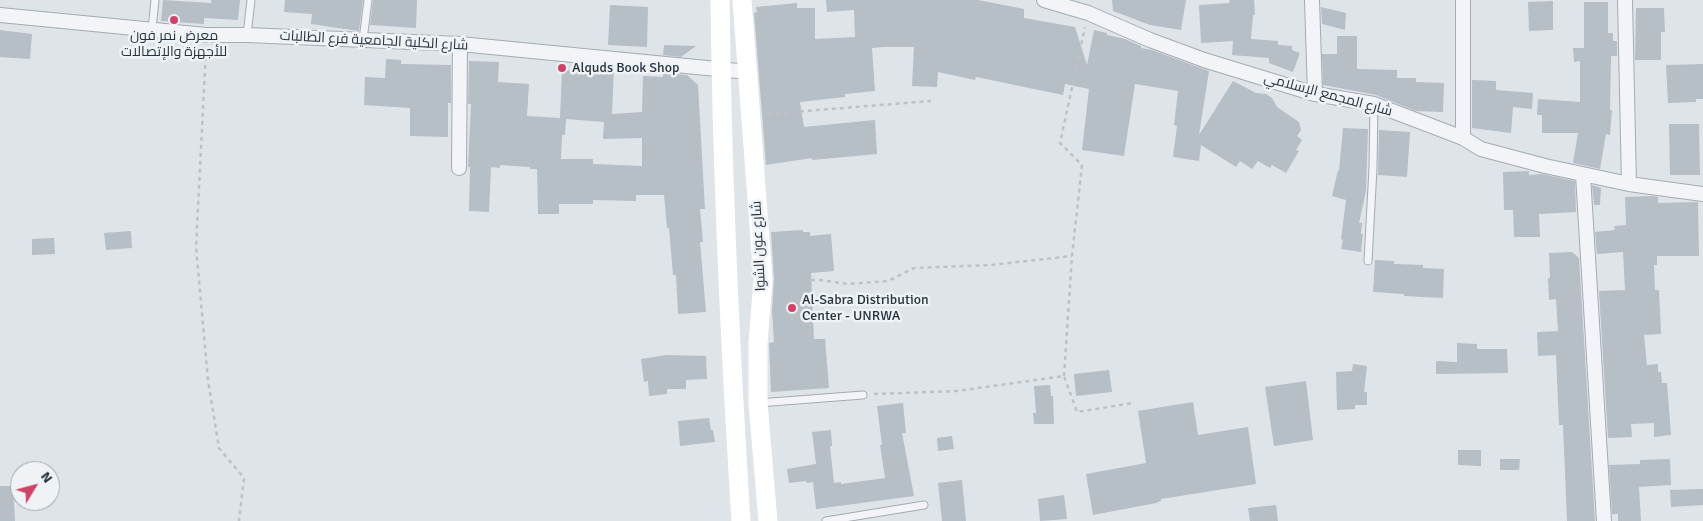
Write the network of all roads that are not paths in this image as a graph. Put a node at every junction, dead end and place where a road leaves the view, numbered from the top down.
1 (155, 0) edge
2 (251, 0) edge
3 (368, 0) edge
4 (720, 0) edge
5 (742, 0) edge
6 (1044, 0) edge
7 (1312, 0) edge
8 (1464, 0) edge
9 (1625, 0) edge
10 (0, 15) edge
11 (152, 29) junction
12 (247, 35) junction
13 (362, 40) junction
14 (460, 44) junction
15 (721, 69) junction
16 (748, 72) junction
17 (1315, 94) junction
18 (1374, 104) junction
19 (1463, 138) junction
20 (459, 168) dead end
21 (1583, 175) junction
22 (1629, 184) junction
23 (1703, 194) edge
24 (1368, 261) dead end
25 (863, 395) road end
26 (758, 403) junction
27 (924, 506) dead end
28 (742, 521) edge
29 (768, 521) edge
30 (826, 521) edge
31 (1604, 521) edge

1 - 11 lane
2 - 12 lane
3 - 13 lane
4 - 15 main road
5 - 16 main road, شارع عون الشوا
6 - 17 street, شارع المجمع الإسلامي
7 - 17 street
8 - 19 street
9 - 22 street
10 - 11 street, شارع الكلية الجامعية فرع الطالبات
11 - 12 street, شارع الكلية الجامعية فرع الطالبات
12 - 13 street, شارع الكلية الجامعية فرع الطالبات
13 - 14 street, شارع الكلية الجامعية فرع الطالبات
14 - 15 street, شارع الكلية الجامعية فرع الطالبات
14 - 20 street
15 - 16 street, شارع الكلية الجامعية فرع الطالبات
15 - 28 main road
16 - 26 main road, شارع عون الشوا
17 - 18 street, شارع المجمع الإسلامي
18 - 19 street, شارع المجمع الإسلامي
18 - 24 lane
19 - 21 street, شارع المجمع الإسلامي
21 - 22 street, شارع المجمع الإسلامي
21 - 31 street
22 - 23 street, شارع المجمع الإسلامي
25 - 26 lane
26 - 29 main road, شارع عون الشوا
27 - 30 lane

